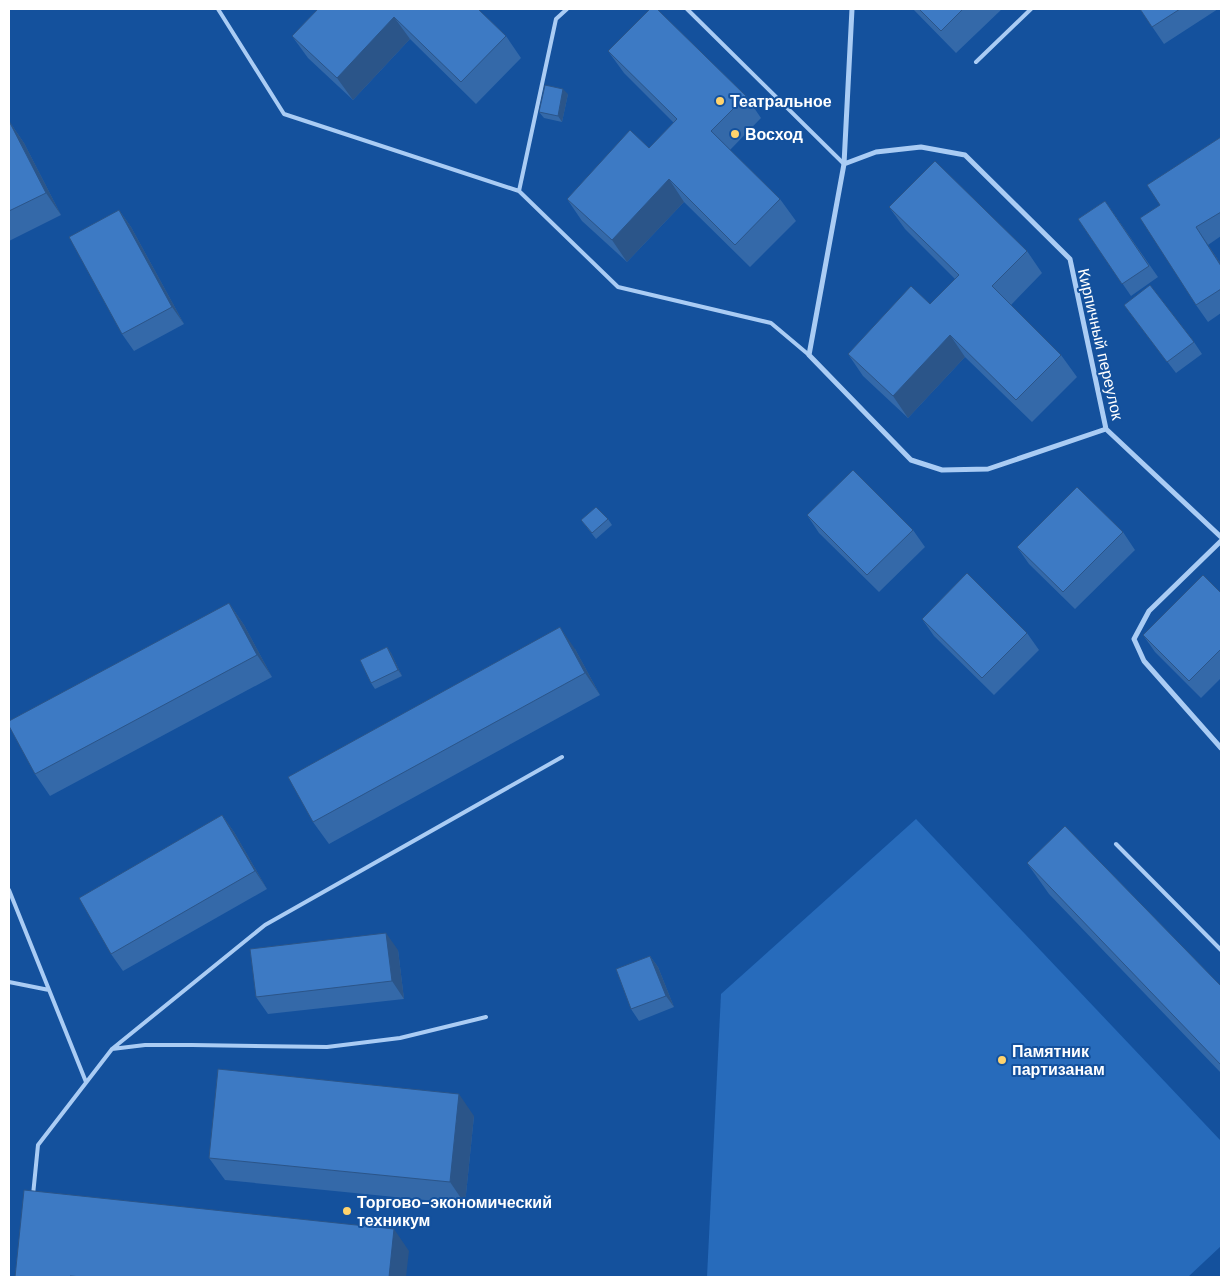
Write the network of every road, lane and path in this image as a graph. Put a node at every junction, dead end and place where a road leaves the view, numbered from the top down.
1 (218, 9) edge
2 (567, 9) edge
3 (687, 9) edge
4 (852, 9) edge
5 (1031, 9) edge
6 (976, 62) dead end
7 (844, 164) junction
8 (519, 191) junction
9 (809, 355) junction
10 (1106, 429) junction
11 (1221, 537) edge
12 (1221, 541) edge
13 (1221, 748) edge
14 (562, 757) dead end
15 (1116, 844) dead end
16 (9, 890) edge
17 (1221, 950) edge
18 (9, 982) edge
19 (49, 990) junction
20 (486, 1017) dead end
21 (112, 1049) junction
22 (86, 1082) junction
23 (32, 1202) edge

1 - 8 lane
2 - 8 lane
3 - 7 lane
4 - 7 street
5 - 6 lane
7 - 9 street
7 - 10 street, Кирпичный переулок
8 - 9 lane
9 - 10 street
10 - 11 street, Кирпичный переулок
12 - 13 street
14 - 21 lane
15 - 17 lane
16 - 19 lane
18 - 19 lane
19 - 22 lane
20 - 21 lane
21 - 22 lane
22 - 23 lane

